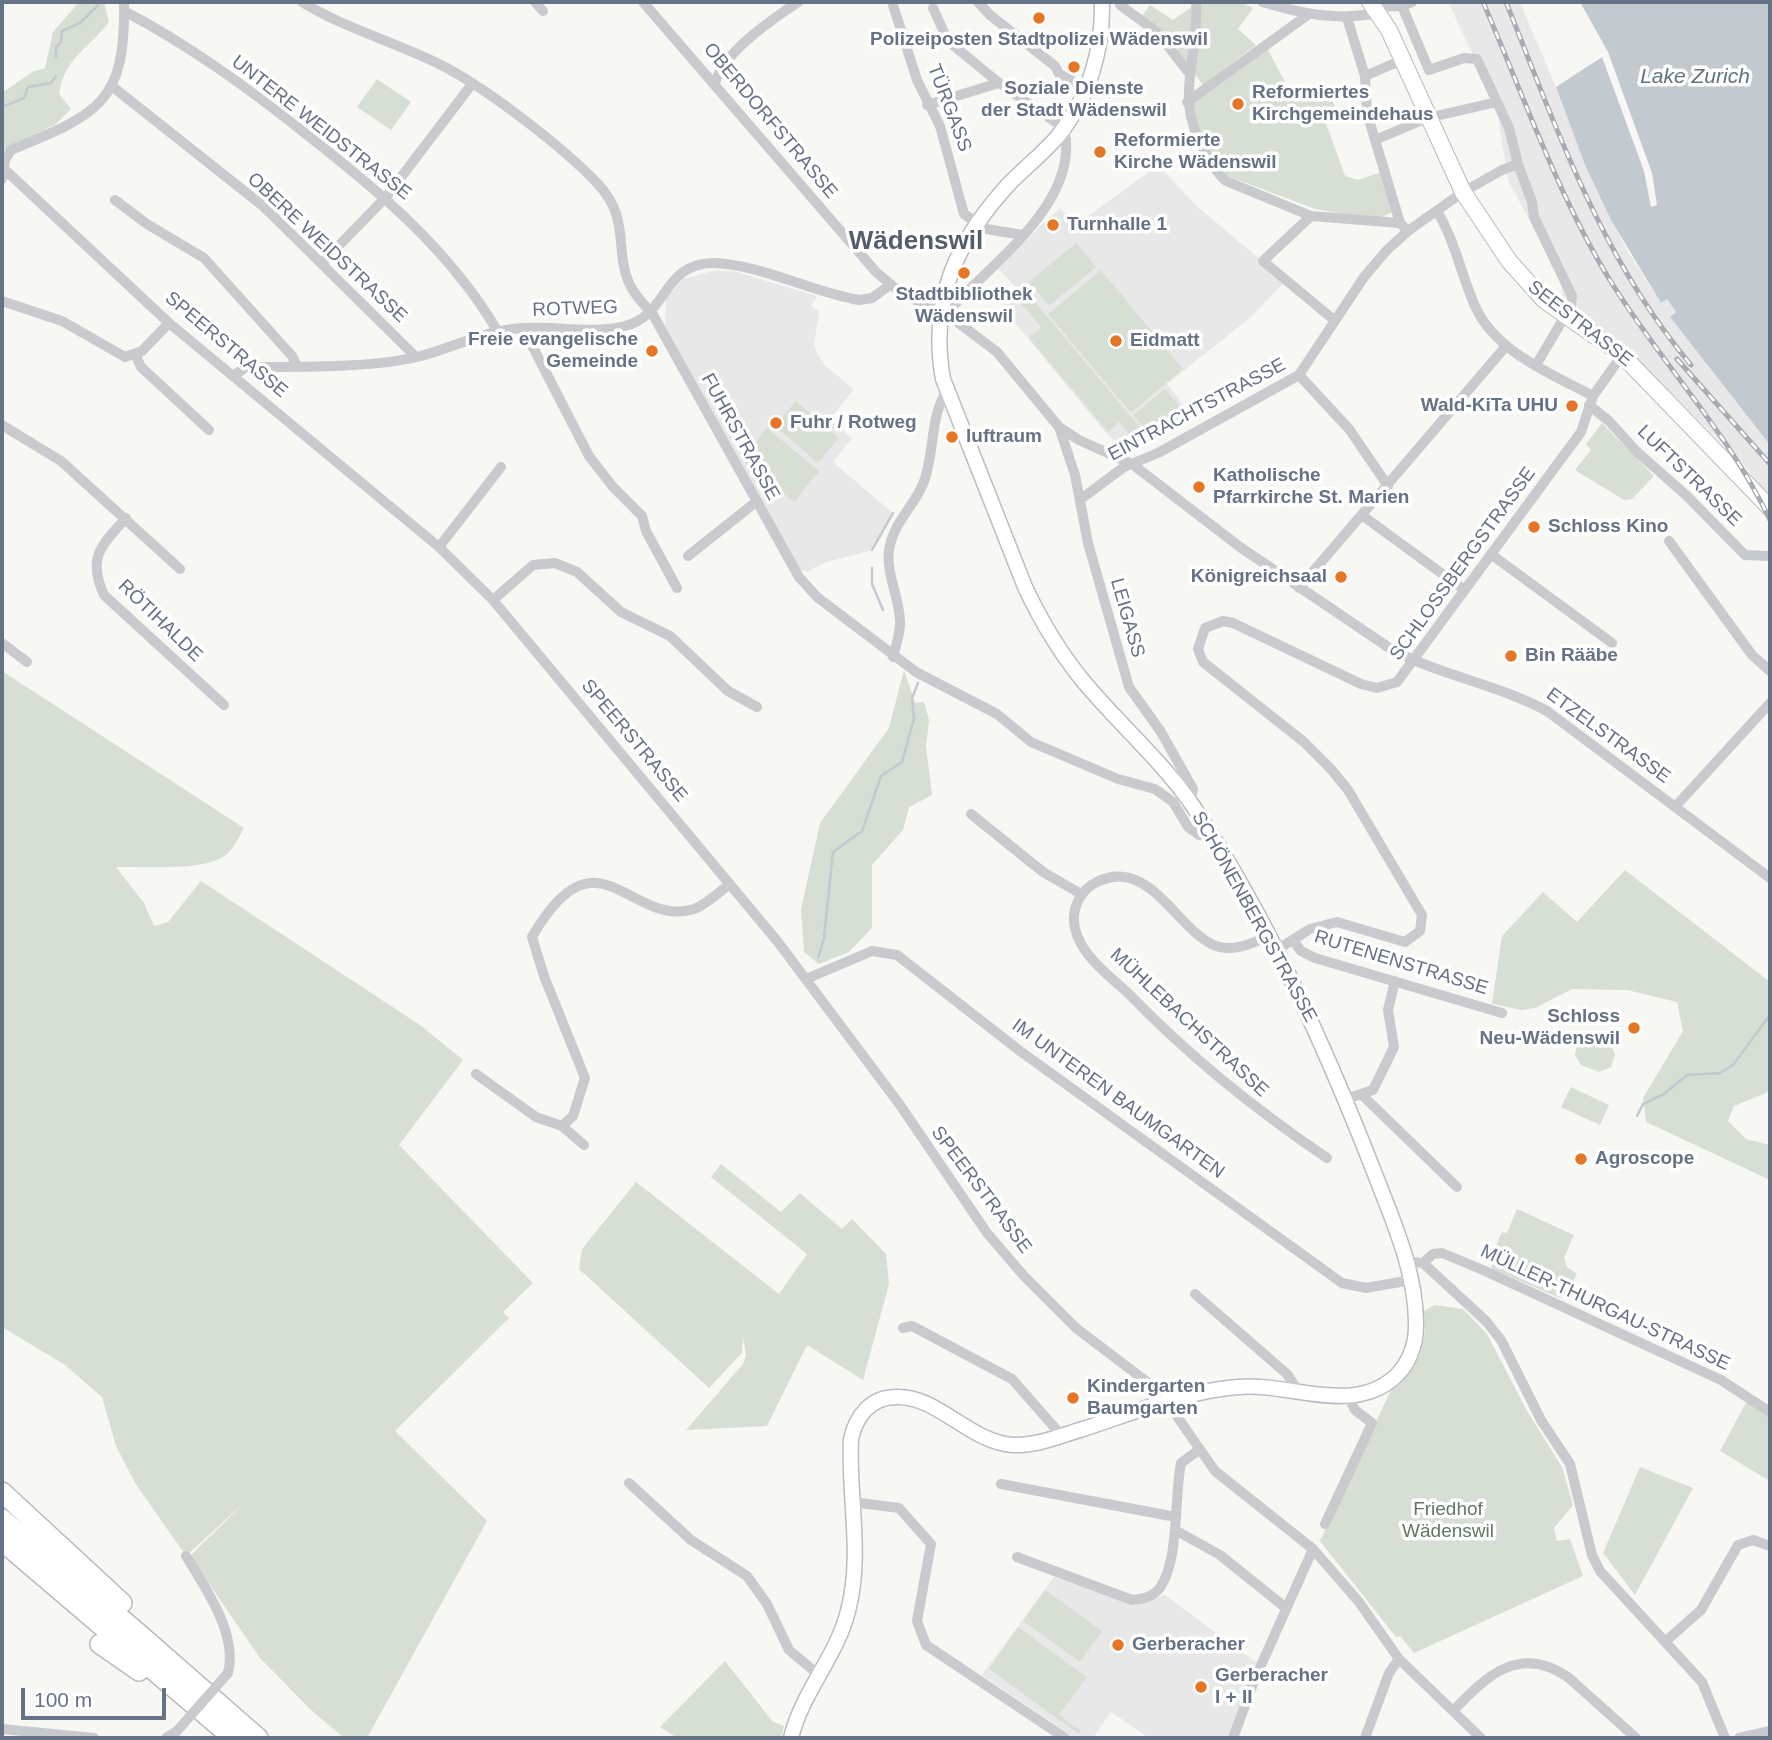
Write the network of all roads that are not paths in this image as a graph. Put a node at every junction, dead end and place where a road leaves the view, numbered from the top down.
1 (302, 2) edge
2 (535, 2) edge
3 (643, 2) edge
4 (798, 2) edge
5 (892, 2) edge
6 (978, 2) edge
7 (1196, 2) edge
8 (1262, 2) edge
9 (1122, 3) edge
10 (1407, 4) edge
11 (124, 6) edge
12 (1102, 7) edge
13 (1375, 7) edge
14 (933, 8) dead end
15 (543, 11) dead end
16 (1309, 14) junction
17 (1347, 18) junction
18 (1402, 60) junction
19 (1189, 73) junction
20 (1364, 76) junction
21 (715, 83) junction
22 (999, 83) junction
23 (472, 84) junction
24 (113, 88) junction
25 (1086, 88) junction
26 (1187, 102) junction
27 (1497, 102) junction
28 (927, 105) junction
29 (1427, 118) junction
30 (1064, 128) junction
31 (1375, 139) junction
32 (1518, 164) junction
33 (3, 173) edge
34 (1463, 192) junction
35 (386, 197) junction
36 (115, 200) dead end
37 (1437, 211) junction
38 (1311, 216) junction
39 (976, 223) junction
40 (1404, 227) junction
41 (1023, 235) junction
42 (322, 263) junction
43 (890, 285) junction
44 (2, 301) edge
45 (940, 312) junction
46 (652, 313) junction
47 (1564, 316) junction
48 (1334, 320) junction
49 (169, 323) junction
50 (523, 328) junction
51 (498, 332) junction
52 (1506, 346) junction
53 (1622, 355) junction
54 (136, 356) junction
55 (416, 357) junction
56 (1536, 365) junction
57 (297, 366) junction
58 (234, 375) junction
59 (1299, 375) junction
60 (947, 391) junction
61 (1591, 401) junction
62 (2, 425) edge
63 (1059, 427) junction
64 (209, 430) dead end
65 (1132, 464) junction
66 (501, 467) dead end
67 (1388, 486) junction
68 (1081, 499) junction
69 (756, 502) junction
70 (1770, 508) edge
71 (1363, 516) junction
72 (125, 518) junction
73 (1669, 541) dead end
74 (439, 547) junction
75 (1492, 555) junction
76 (688, 556) dead end
77 (1770, 556) edge
78 (180, 569) dead end
79 (677, 588) dead end
80 (1299, 588) junction
81 (1463, 589) junction
82 (494, 600) junction
83 (2, 643) edge
84 (1612, 643) dead end
85 (893, 657) junction
86 (1413, 661) junction
87 (27, 662) dead end
88 (1770, 671) edge
89 (1770, 703) edge
90 (223, 705) dead end
91 (757, 707) dead end
92 (1190, 803) junction
93 (1675, 807) junction
94 (971, 814) dead end
95 (1208, 832) junction
96 (1770, 878) edge
97 (730, 884) junction
98 (1081, 894) junction
99 (1267, 937) junction
100 (1293, 940) junction
101 (1275, 951) junction
102 (806, 979) junction
103 (1395, 981) junction
104 (1502, 1013) dead end
105 (476, 1074) dead end
106 (1361, 1094) junction
107 (1346, 1099) junction
108 (562, 1126) junction
109 (584, 1145) dead end
110 (1327, 1158) dead end
111 (1457, 1187) dead end
112 (1406, 1261) junction
113 (1423, 1263) junction
114 (1411, 1280) junction
115 (1195, 1294) dead end
116 (903, 1328) dead end
117 (1298, 1391) junction
118 (1349, 1396) junction
119 (1167, 1402) junction
120 (1770, 1412) edge
121 (1062, 1436) junction
122 (1200, 1449) junction
123 (629, 1483) dead end
124 (1001, 1484) dead end
125 (2, 1492) edge
126 (852, 1502) junction
127 (1176, 1517) junction
128 (2, 1519) edge
129 (1325, 1524) dead end
130 (1175, 1530) junction
131 (2, 1541) edge
132 (1770, 1546) edge
133 (1313, 1549) junction
134 (186, 1556) dead end
135 (1017, 1557) dead end
136 (1286, 1608) junction
137 (1666, 1641) junction
138 (100, 1644) dead end
139 (1399, 1659) junction
140 (819, 1675) junction
141 (197, 1683) junction
142 (1453, 1711) junction
143 (2, 1729) edge
144 (1770, 1731) edge
145 (94, 1738) edge
146 (166, 1738) edge
147 (233, 1738) edge
148 (258, 1738) edge
149 (791, 1738) edge
150 (1065, 1738) edge
151 (1233, 1738) edge
152 (1365, 1738) edge
153 (1481, 1738) edge
154 (1636, 1738) edge
155 (1725, 1738) edge
156 (1739, 1738) edge

1 - 23 street, FUHRSTRASSE
2 - 15 street
3 - 21 street, OBERDORFSTRASSE
4 - 21 street
5 - 28 street, TÜRGASS
6 - 25 street
7 - 19 street
8 - 16 street
9 - 12 street
9 - 19 street
10 - 13 street
10 - 27 street
11 - 24 street
11 - 35 street, UNTERE WEIDSTRASSE
12 - 25 street, SCHÖNENBERGSTRASSE
13 - 17 street
13 - 18 main road, SEESTRASSE
14 - 22 street
16 - 17 street
16 - 26 street
17 - 20 street
18 - 20 street
18 - 29 main road, SEESTRASSE
19 - 26 street
20 - 31 street
21 - 43 street, OBERDORFSTRASSE
22 - 28 street
22 - 30 street
23 - 35 street
23 - 46 street, FUHRSTRASSE
24 - 33 street
24 - 42 street, OBERE WEIDSTRASSE
25 - 30 street, SCHÖNENBERGSTRASSE
26 - 38 street
27 - 29 street
27 - 32 street
28 - 39 street, TÜRGASS
29 - 31 street
29 - 34 main road, SEESTRASSE
30 - 39 street, SCHÖNENBERGSTRASSE
30 - 41 street
31 - 40 street
32 - 34 street, EINTRACHTSTRASSE
32 - 47 street
33 - 49 street, SPEERSTRASSE
34 - 37 street, EINTRACHTSTRASSE
34 - 47 main road, SEESTRASSE
35 - 42 street
35 - 51 street, UNTERE WEIDSTRASSE
36 - 57 street
37 - 40 street, EINTRACHTSTRASSE
37 - 52 street, LUFTSTRASSE
38 - 40 street
38 - 48 street
39 - 41 street
39 - 45 street, SCHÖNENBERGSTRASSE
40 - 48 street, EINTRACHTSTRASSE
41 - 45 street
42 - 55 street, OBERE WEIDSTRASSE
43 - 45 street, OBERDORFSTRASSE
43 - 46 street
44 - 54 street
45 - 60 street, SCHÖNENBERGSTRASSE
45 - 63 street, OBERDORFSTRASSE
46 - 50 street, ROTWEG
46 - 69 street, FUHRSTRASSE
47 - 53 main road, SEESTRASSE
47 - 56 street
48 - 59 street, EINTRACHTSTRASSE
49 - 54 street
49 - 58 street, SPEERSTRASSE
50 - 51 street, ROTWEG
50 - 79 street
51 - 55 street, ROTWEG
52 - 56 street, LUFTSTRASSE
52 - 67 street
53 - 61 street, SCHLOSSBERGSTRASSE
53 - 70 main road, SEESTRASSE
54 - 64 street
55 - 57 street, ROTWEG
56 - 61 street, LUFTSTRASSE
57 - 58 street, ROTWEG
58 - 74 street, SPEERSTRASSE
59 - 65 street, EINTRACHTSTRASSE
59 - 67 street
60 - 85 street
60 - 92 street, SCHÖNENBERGSTRASSE
61 - 75 street, SCHLOSSBERGSTRASSE
61 - 77 street, LUFTSTRASSE
62 - 72 street
63 - 65 street, OBERDORFSTRASSE
63 - 68 street, LEIGASS
65 - 68 street, EINTRACHTSTRASSE
65 - 80 street, ETZELSTRASSE
66 - 74 street
67 - 71 street
68 - 92 street, LEIGASS
69 - 76 street
69 - 85 street, FUHRSTRASSE
71 - 80 street
71 - 81 street
72 - 78 street
72 - 90 street, RÖTIHALDE
73 - 88 street
74 - 82 street, SPEERSTRASSE
75 - 81 street, SCHLOSSBERGSTRASSE
75 - 84 street
80 - 86 street, ETZELSTRASSE
81 - 86 street, SCHLOSSBERGSTRASSE
82 - 91 street
82 - 97 street, SPEERSTRASSE
83 - 87 street
85 - 95 street, FUHRSTRASSE
86 - 93 street, ETZELSTRASSE
86 - 100 street, SCHLOSSBERGSTRASSE
89 - 93 street
92 - 95 street, SCHÖNENBERGSTRASSE
93 - 96 street, ETZELSTRASSE
94 - 98 street
95 - 99 street, SCHÖNENBERGSTRASSE
97 - 102 street, SPEERSTRASSE
97 - 108 street
98 - 99 street
98 - 110 street, MÜHLEBACHSTRASSE
99 - 101 street, SCHÖNENBERGSTRASSE
100 - 101 street, SCHLOSSBERGSTRASSE
100 - 103 street, RUTENENSTRASSE
101 - 107 street, SCHÖNENBERGSTRASSE
102 - 114 street, IM UNTEREN BAUMGARTEN
102 - 119 street, SPEERSTRASSE
103 - 104 street, RUTENENSTRASSE
103 - 106 street
105 - 108 street
106 - 107 street
106 - 111 street
107 - 112 street, SCHÖNENBERGSTRASSE
108 - 109 street
112 - 113 street
112 - 114 street, SCHÖNENBERGSTRASSE
113 - 120 street, MÜLLER-THURGAU-STRASSE
113 - 137 street
114 - 118 street, SCHÖNENBERGSTRASSE
115 - 117 street
116 - 121 street
117 - 118 street, SCHÖNENBERGSTRASSE
117 - 119 street, SCHÖNENBERGSTRASSE
118 - 129 street
119 - 121 street, SCHÖNENBERGSTRASSE
119 - 122 street, SPEERSTRASSE
121 - 126 street, SCHÖNENBERGSTRASSE
122 - 127 street
122 - 133 street, SPEERSTRASSE
123 - 140 street
124 - 127 street
125 - 141 highway
126 - 140 street, SCHÖNENBERGSTRASSE
126 - 150 street
127 - 130 street
128 - 141 highway
130 - 135 street
130 - 136 street
131 - 147 highway
132 - 137 street
133 - 136 street
133 - 139 street, SPEERSTRASSE
134 - 146 street, bridge
136 - 151 street
137 - 155 street
138 - 147 highway
139 - 142 street, SPEERSTRASSE
139 - 152 street
140 - 149 street, SCHÖNENBERGSTRASSE
141 - 148 highway
142 - 153 street, SPEERSTRASSE
142 - 154 street
143 - 145 street
144 - 156 street

